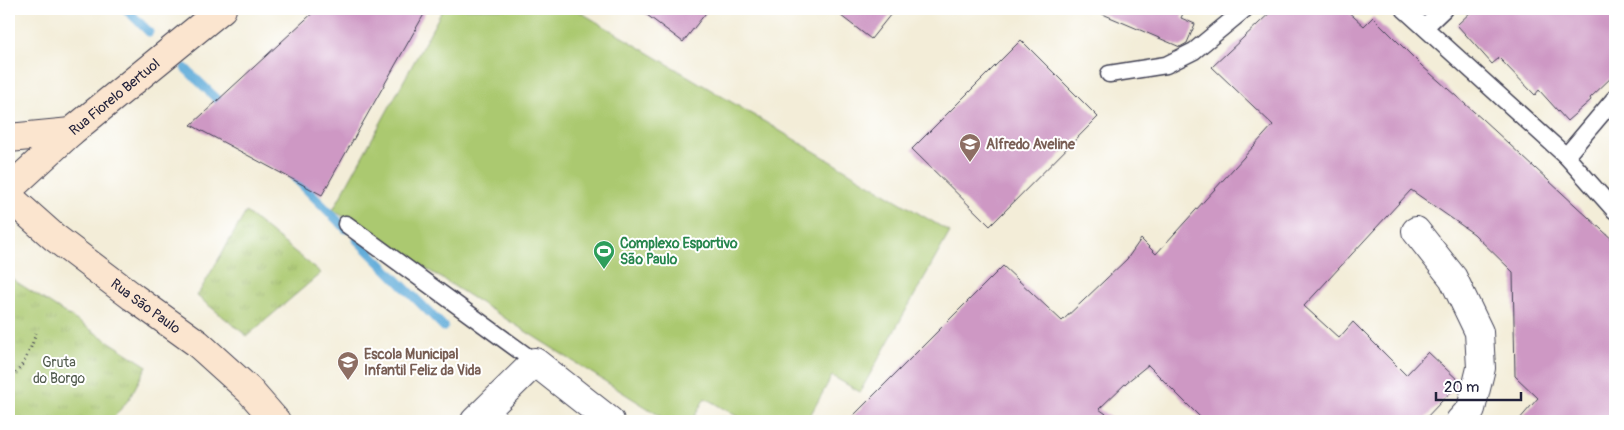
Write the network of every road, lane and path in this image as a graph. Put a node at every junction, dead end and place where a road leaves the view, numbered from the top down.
1 (222, 9) edge
2 (1245, 9) edge
3 (1404, 9) edge
4 (1444, 9) edge
5 (1425, 27) junction
6 (1109, 74) dead end
7 (1615, 98) edge
8 (71, 132) junction
9 (9, 138) edge
10 (1566, 156) junction
11 (9, 188) edge
12 (9, 197) edge
13 (1615, 211) edge
14 (346, 224) dead end
15 (1416, 231) dead end
16 (36, 333) dead end
17 (535, 362) junction
18 (9, 381) edge
19 (276, 421) edge
20 (475, 421) edge
21 (610, 421) edge
22 (1460, 421) edge

1 - 8 main road, Rua Fiorelo Bertuol
2 - 6 lane
3 - 5 lane
4 - 5 lane
5 - 10 lane
7 - 10 lane
8 - 9 main road
8 - 11 main road, Rua Fiorelo Bertuol
10 - 13 lane
12 - 19 main road, Rua São Paulo
14 - 17 lane
15 - 22 street
16 - 18 path
17 - 20 street
17 - 21 street

